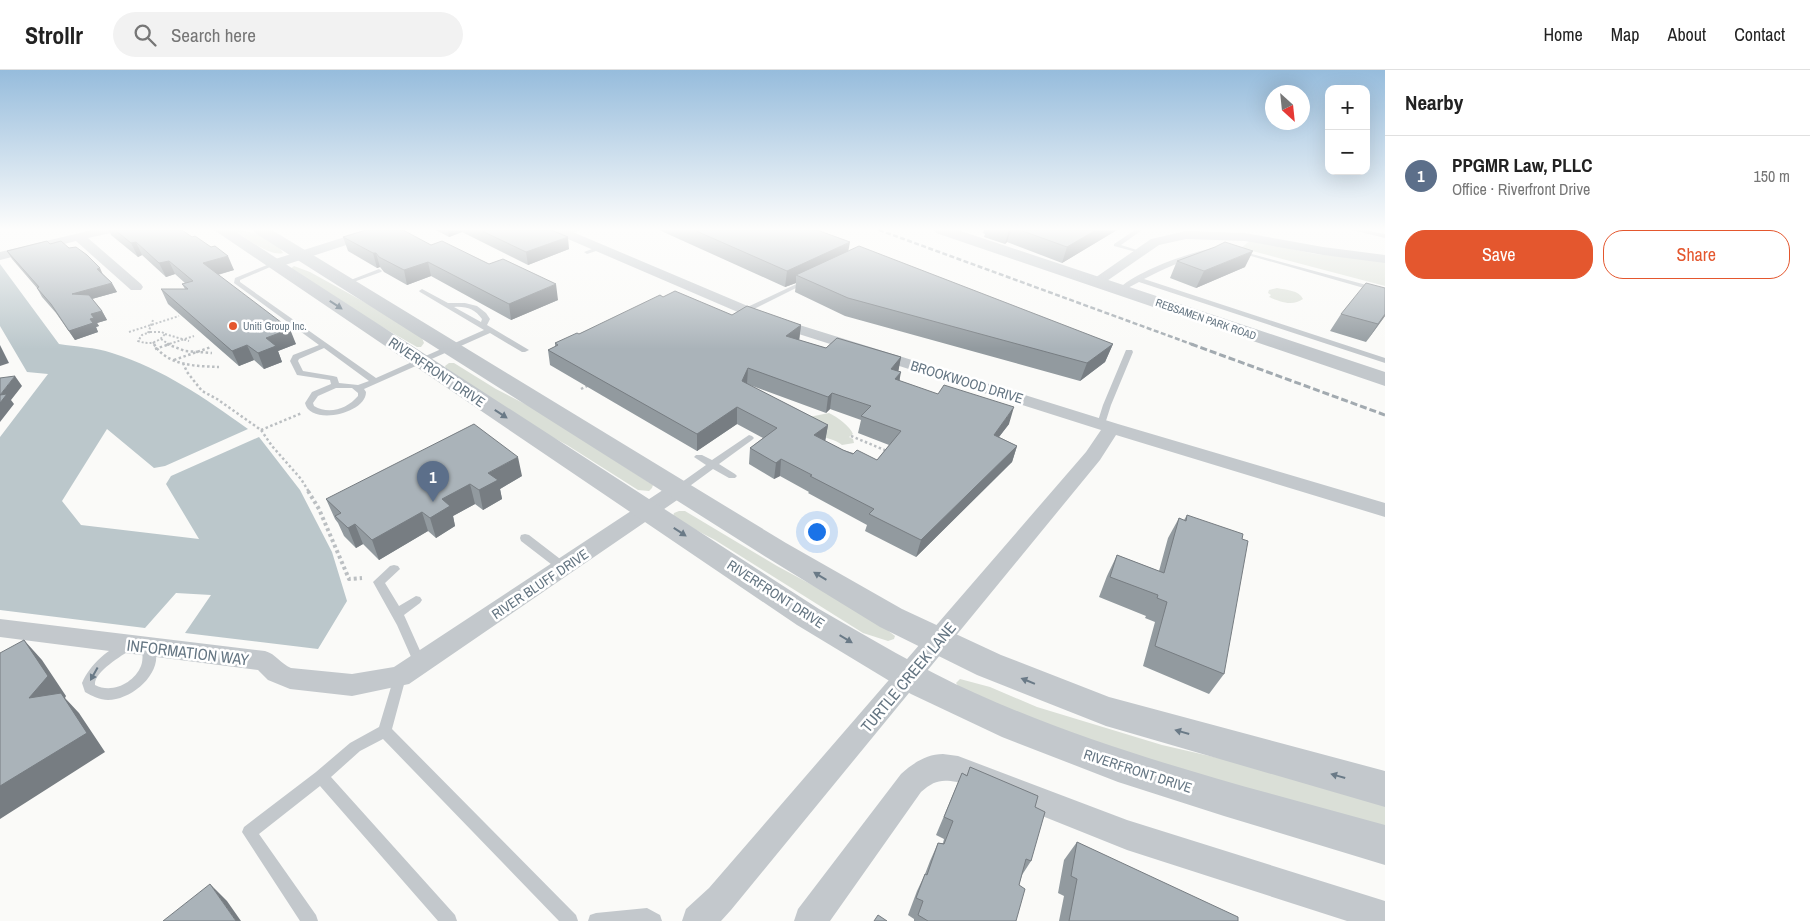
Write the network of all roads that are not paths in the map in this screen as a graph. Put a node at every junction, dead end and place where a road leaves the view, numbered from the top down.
1 (121, 270) edge
2 (258, 270) edge
3 (283, 270) edge
4 (326, 270) edge
5 (643, 270) edge
6 (1060, 270) edge
7 (1113, 270) edge
8 (1162, 270) edge
9 (1305, 270) edge
10 (379, 272) edge
11 (816, 277) edge
12 (1096, 282) junction
13 (346, 283) junction
14 (1129, 285) junction
15 (136, 287) dead end
16 (422, 291) dead end
17 (1385, 292) edge
18 (447, 305) junction
19 (745, 310) junction
20 (486, 328) junction
21 (324, 345) junction
22 (450, 347) junction
23 (525, 350) dead end
24 (1129, 352) dead end
25 (420, 361) junction
26 (1382, 369) edge
27 (376, 381) junction
28 (335, 386) junction
29 (359, 388) junction
30 (1106, 426) junction
31 (750, 438) dead end
32 (700, 457) dead end
33 (713, 465) junction
34 (732, 476) dead end
35 (679, 489) junction
36 (1385, 510) edge
37 (649, 511) junction
38 (525, 538) dead end
39 (564, 568) junction
40 (394, 569) dead end
41 (416, 600) dead end
42 (397, 613) junction
43 (0, 628) edge
44 (938, 642) junction
45 (410, 670) junction
46 (908, 677) junction
47 (385, 731) junction
48 (321, 778) junction
49 (1385, 789) edge
50 (1385, 845) edge
51 (1385, 917) edge
52 (310, 921) edge
53 (449, 921) edge
54 (570, 921) edge
55 (596, 921) edge
56 (654, 921) edge
57 (698, 921) edge
58 (810, 921) edge

1 - 15 street
2 - 21 lane
3 -> 25 street, RIVERFRONT DRIVE
4 - 13 street, RIVERFRONT DRIVE
5 - 19 street, BROOKWOOD DRIVE
6 - 12 street, REBSAMEN PARK ROAD
7 - 12 street
8 - 14 lane
9 - 17 lane
10 - 13 lane
11 - 19 lane
12 - 14 street, REBSAMEN PARK ROAD
13 - 22 street, RIVERFRONT DRIVE
14 - 26 street, REBSAMEN PARK ROAD
16 - 18 lane
18 - 20 lane
18 - 20 lane
19 - 30 street, BROOKWOOD DRIVE
20 - 22 lane
20 - 23 lane
21 - 27 lane
21 - 28 lane
22 - 25 lane
22 - 35 street, RIVERFRONT DRIVE
24 - 30 lane
25 - 27 lane
25 -> 37 street, RIVERFRONT DRIVE
27 - 29 lane
28 - 29 lane
28 - 29 lane
30 - 36 street, BROOKWOOD DRIVE
30 - 44 street, TURTLE CREEK LANE
31 - 33 lane
32 - 33 lane
33 - 34 lane
33 - 35 lane
35 - 37 street, RIVER BLUFF DRIVE
44 -> 35 street, RIVERFRONT DRIVE
37 - 39 street, RIVER BLUFF DRIVE
37 -> 46 street, RIVERFRONT DRIVE
38 - 39 lane
39 - 45 street, RIVER BLUFF DRIVE
40 - 42 lane
41 - 42 lane
42 - 45 lane
43 - 45 street, INFORMATION WAY
44 - 46 street, TURTLE CREEK LANE
49 -> 44 street, RIVERFRONT DRIVE
45 - 47 lane
46 - 50 street, RIVERFRONT DRIVE
46 - 57 street, TURTLE CREEK LANE
47 - 48 lane
47 - 54 lane
48 - 52 lane
48 - 53 lane
51 - 58 street
55 - 56 lane

